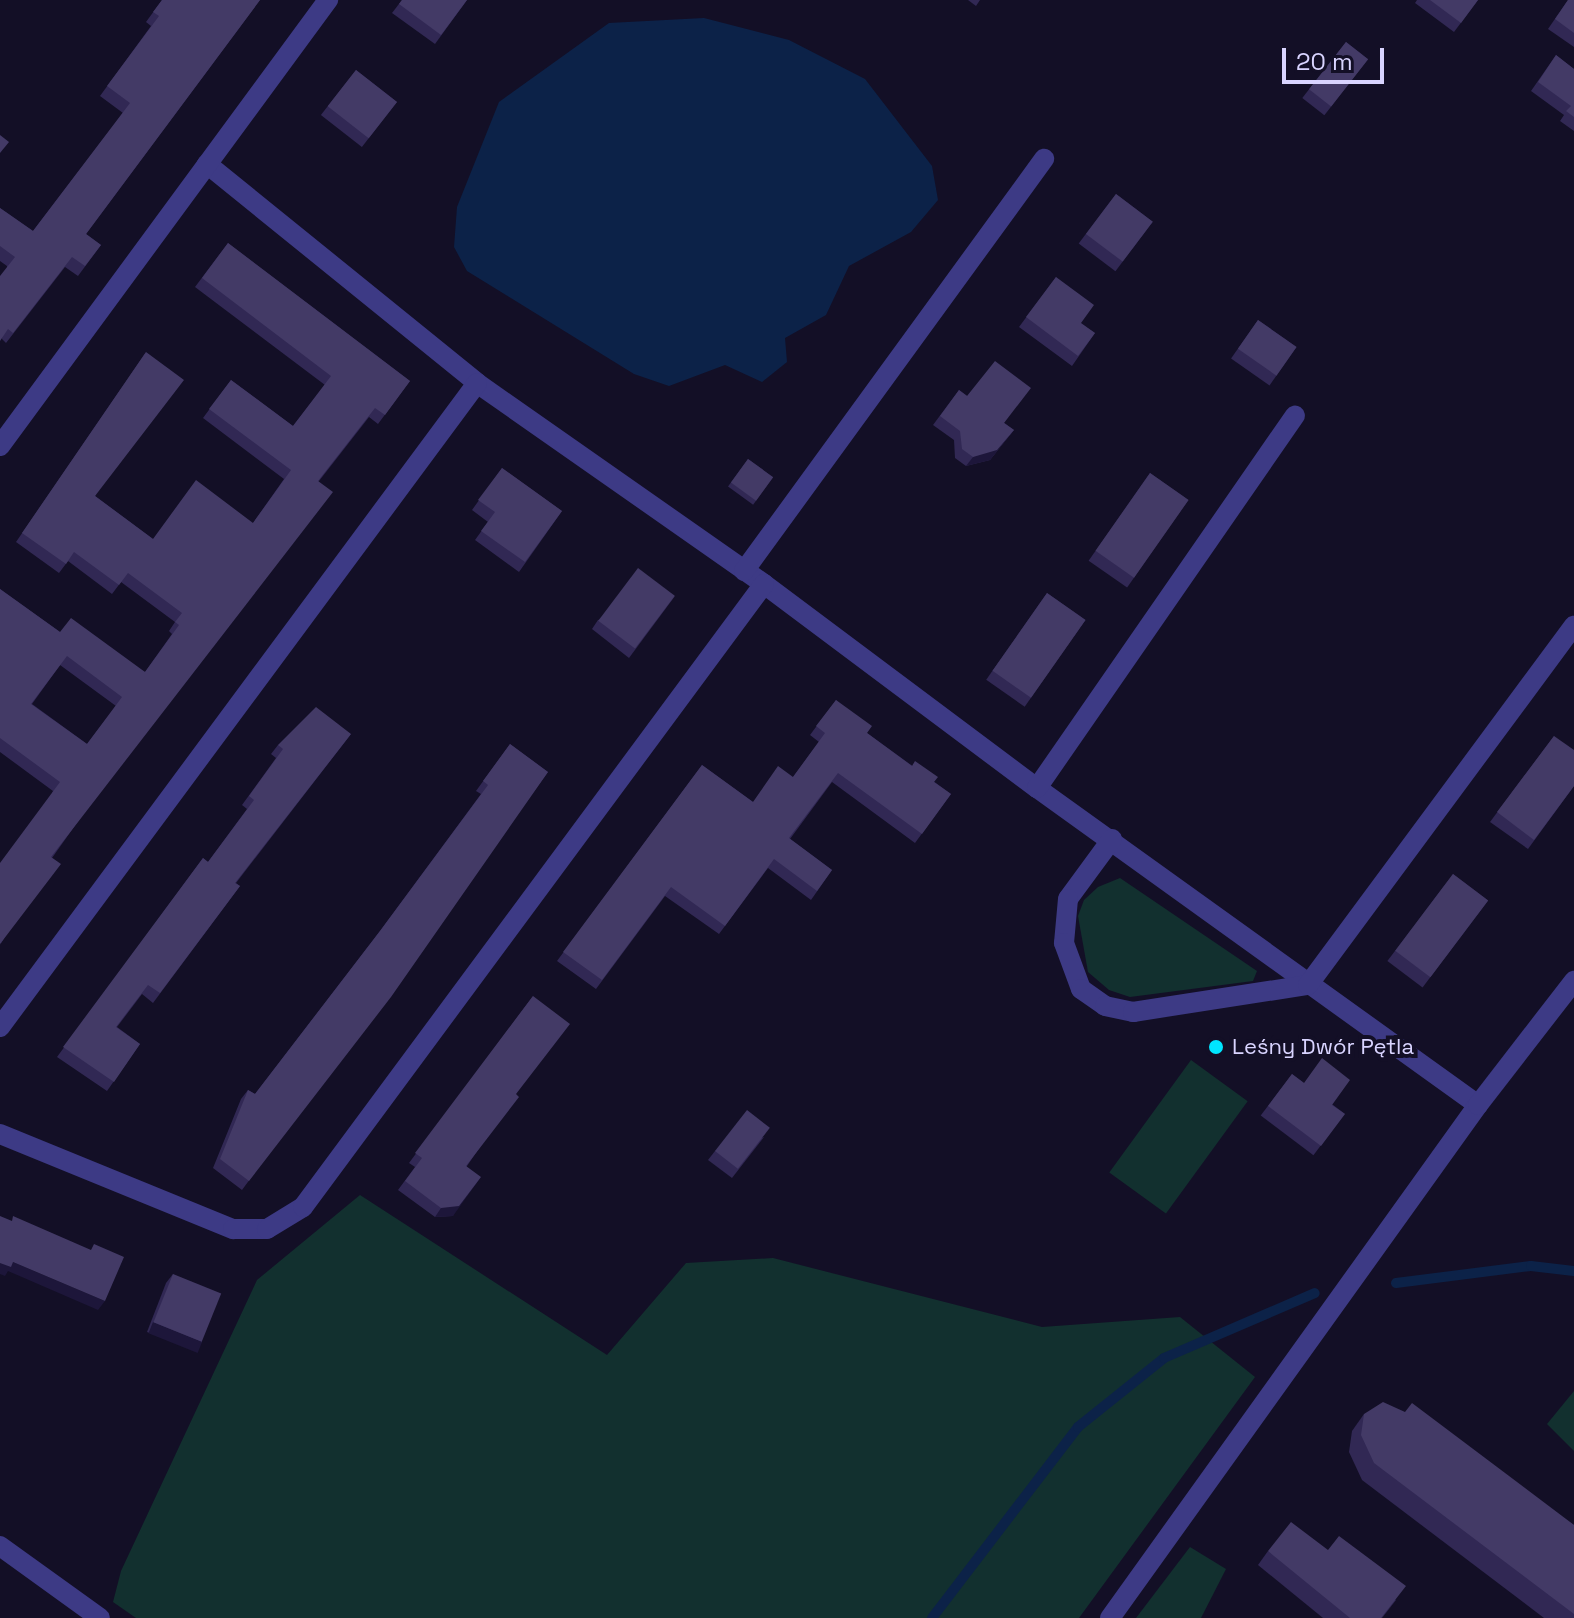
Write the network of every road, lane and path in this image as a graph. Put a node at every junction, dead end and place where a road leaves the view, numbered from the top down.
1 (328, 0) edge
2 (1044, 159) dead end
3 (207, 164) junction
4 (477, 383) junction
5 (1295, 416) dead end
6 (0, 446) edge
7 (744, 571) junction
8 (764, 584) junction
9 (1574, 626) edge
10 (1037, 788) junction
11 (1112, 839) junction
12 (1574, 981) edge
13 (1308, 985) junction
14 (0, 1027) edge
15 (1478, 1105) junction
16 (0, 1134) edge
17 (0, 1546) edge
18 (100, 1618) edge
19 (1110, 1618) edge

1 - 3 street
2 - 7 street
3 - 4 street
3 - 6 street
4 - 7 street
4 - 14 street
5 - 10 street
7 - 8 street
8 - 10 street
8 - 16 street
9 - 13 street
10 - 11 street
11 - 13 street
11 - 13 street
12 - 15 street
13 - 15 street
15 - 19 street
17 - 18 street

